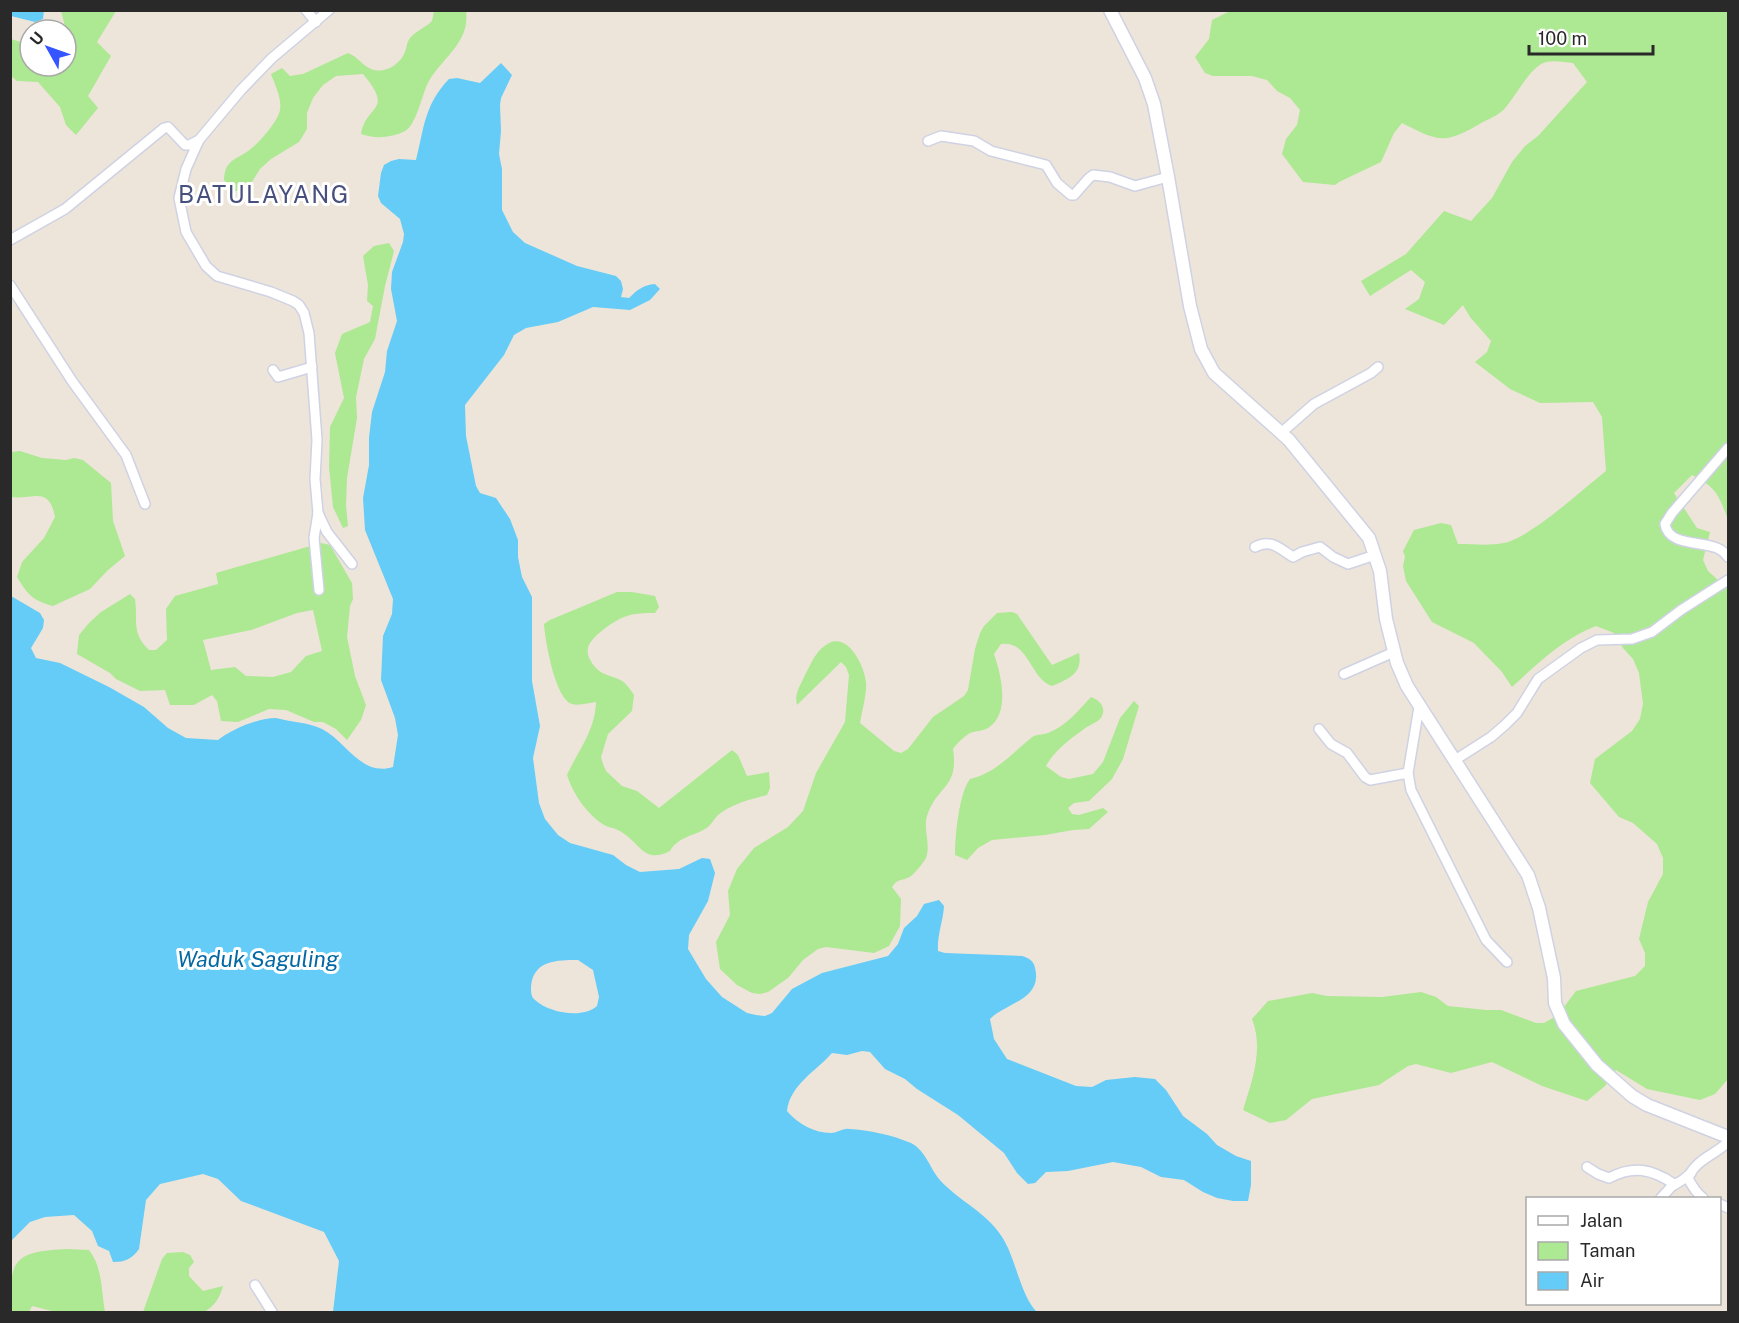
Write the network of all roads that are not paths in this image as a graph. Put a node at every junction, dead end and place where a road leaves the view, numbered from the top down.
1 (306, 10) edge
2 (329, 10) edge
3 (1110, 10) edge
4 (316, 22) junction
5 (199, 140) junction
6 (928, 141) dead end
7 (1168, 177) junction
8 (10, 240) edge
9 (10, 285) edge
10 (312, 367) junction
11 (1378, 367) dead end
12 (273, 370) dead end
13 (1281, 433) junction
14 (1728, 448) edge
15 (145, 504) dead end
16 (318, 513) junction
17 (1255, 547) dead end
18 (1376, 555) junction
19 (1728, 557) edge
20 (352, 564) dead end
21 (1728, 580) edge
22 (319, 590) dead end
23 (1394, 652) junction
24 (1344, 674) dead end
25 (1419, 707) junction
26 (1319, 729) dead end
27 (1455, 760) junction
28 (1408, 773) junction
29 (1507, 962) dead end
30 (1728, 1137) edge
31 (1728, 1142) edge
32 (1587, 1167) dead end
33 (1691, 1173) junction
34 (1674, 1184) junction
35 (1662, 1197) edge
36 (1702, 1197) edge
37 (255, 1285) dead end
38 (272, 1312) edge

1 - 4 street
2 - 4 street
3 - 7 main road
4 - 5 street
5 - 8 street
5 - 10 street
6 - 7 street
7 - 13 main road
9 - 15 street
10 - 12 street
10 - 16 street
11 - 13 street
13 - 18 main road
14 - 19 street
16 - 20 street
16 - 22 street
17 - 18 street
18 - 23 main road
21 - 27 street
23 - 24 street
23 - 25 main road
25 - 27 main road
25 - 28 street
26 - 28 street
27 - 30 main road
28 - 29 street
31 - 33 street
32 - 34 street
33 - 34 street
33 - 36 street
34 - 35 street
37 - 38 street

